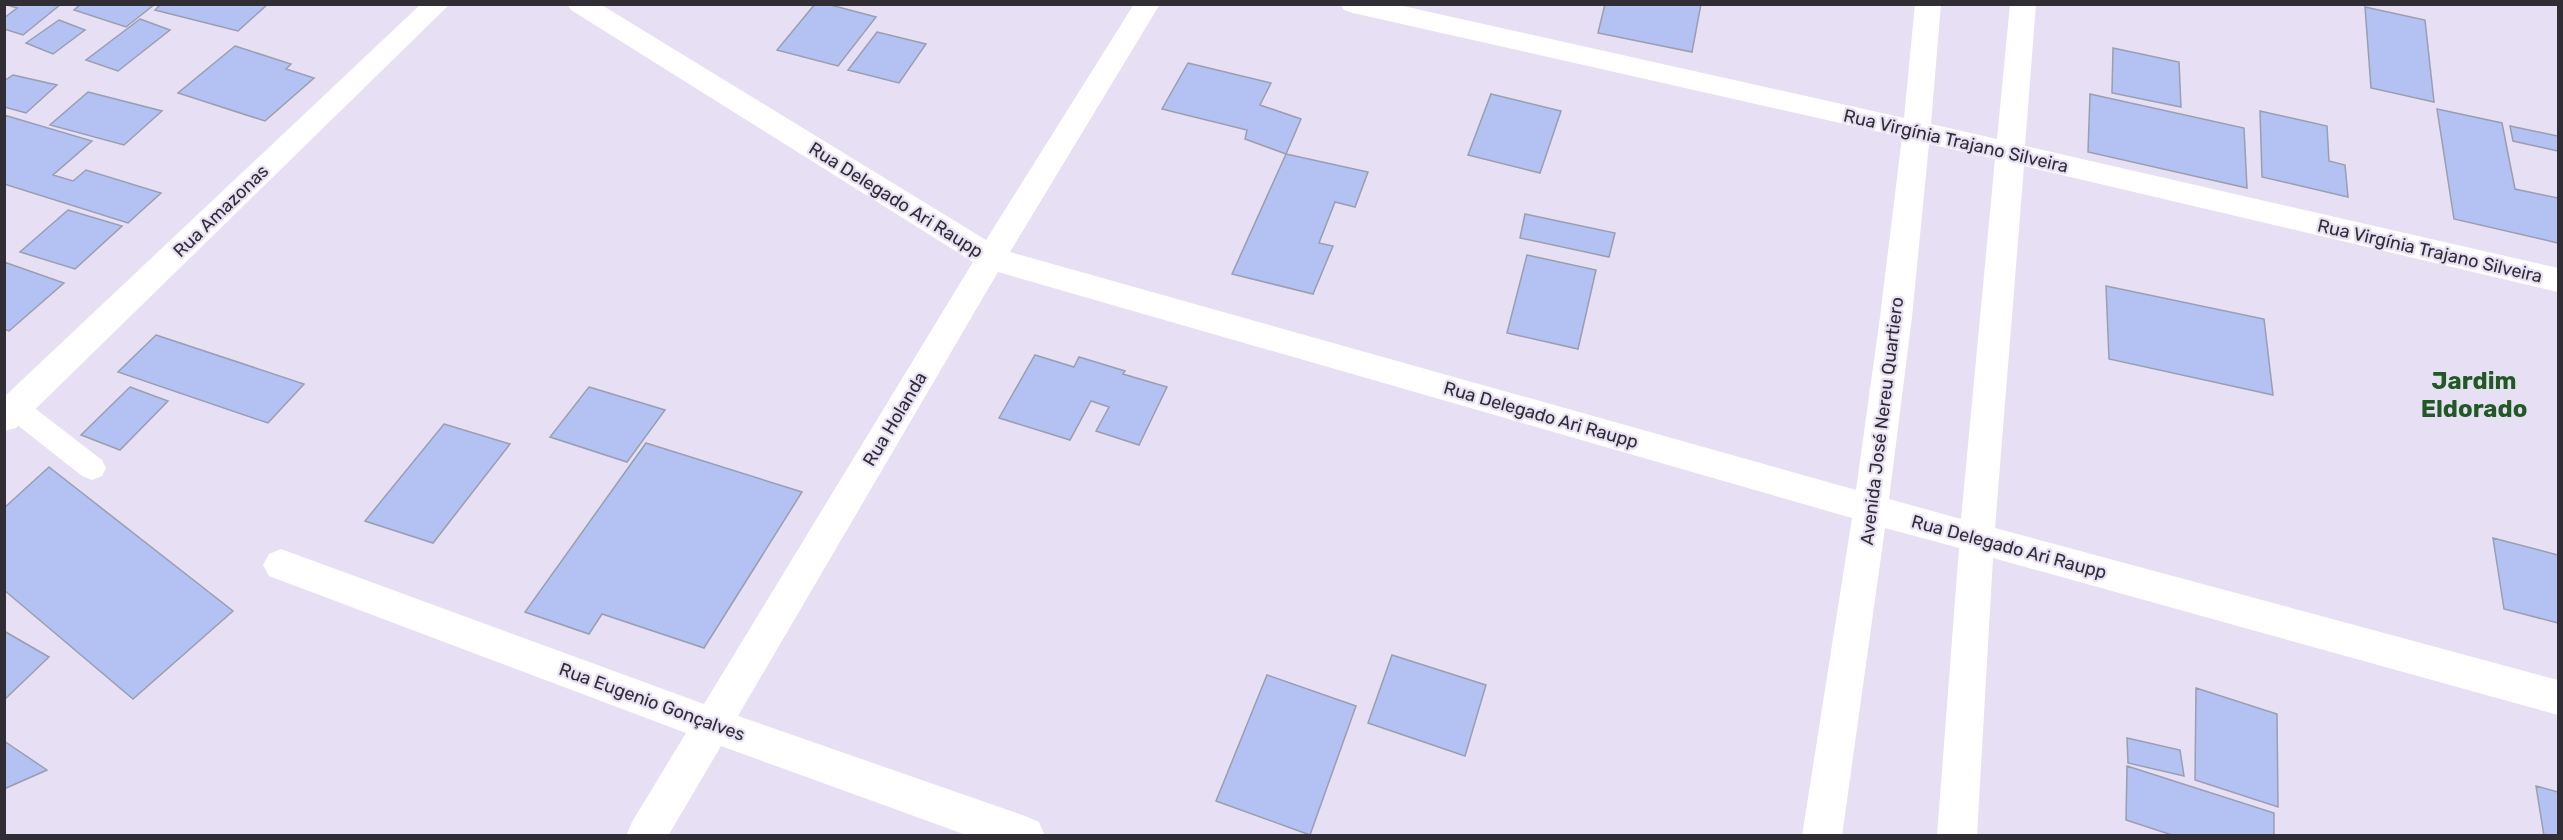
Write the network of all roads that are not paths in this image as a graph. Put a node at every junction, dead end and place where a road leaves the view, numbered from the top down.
1 (437, 4) edge
2 (579, 4) edge
3 (1147, 4) edge
4 (1353, 4) edge
5 (1928, 4) edge
6 (2023, 4) edge
7 (1918, 131) junction
8 (2012, 154) junction
9 (991, 258) junction
10 (2559, 280) edge
11 (10, 413) edge
12 (92, 468) dead end
13 (1871, 509) junction
14 (1977, 538) junction
15 (281, 565) dead end
16 (2559, 698) edge
17 (713, 725) junction
18 (646, 836) edge
19 (1025, 836) edge
20 (1822, 836) edge
21 (1957, 836) edge

1 - 11 street, Rua Amazonas
2 - 9 street, Rua Delegado Ari Raupp
3 - 9 street, Rua Holanda
4 - 7 street, Rua Virgínia Trajano Silveira
5 - 7 street, Avenida José Nereu Quartiero
6 - 8 street
7 - 8 street, Rua Virgínia Trajano Silveira
7 - 13 street, Avenida José Nereu Quartiero
8 - 10 street, Rua Virgínia Trajano Silveira
8 - 14 street
9 - 13 street, Rua Delegado Ari Raupp
9 - 17 street, Rua Holanda
11 - 12 lane
13 - 14 street, Rua Delegado Ari Raupp
13 - 20 street, Avenida José Nereu Quartiero
14 - 16 street, Rua Delegado Ari Raupp
14 - 21 street
15 - 17 street, Rua Eugenio Gonçalves
17 - 18 street, Rua Holanda
17 - 19 street, Rua Eugenio Gonçalves

